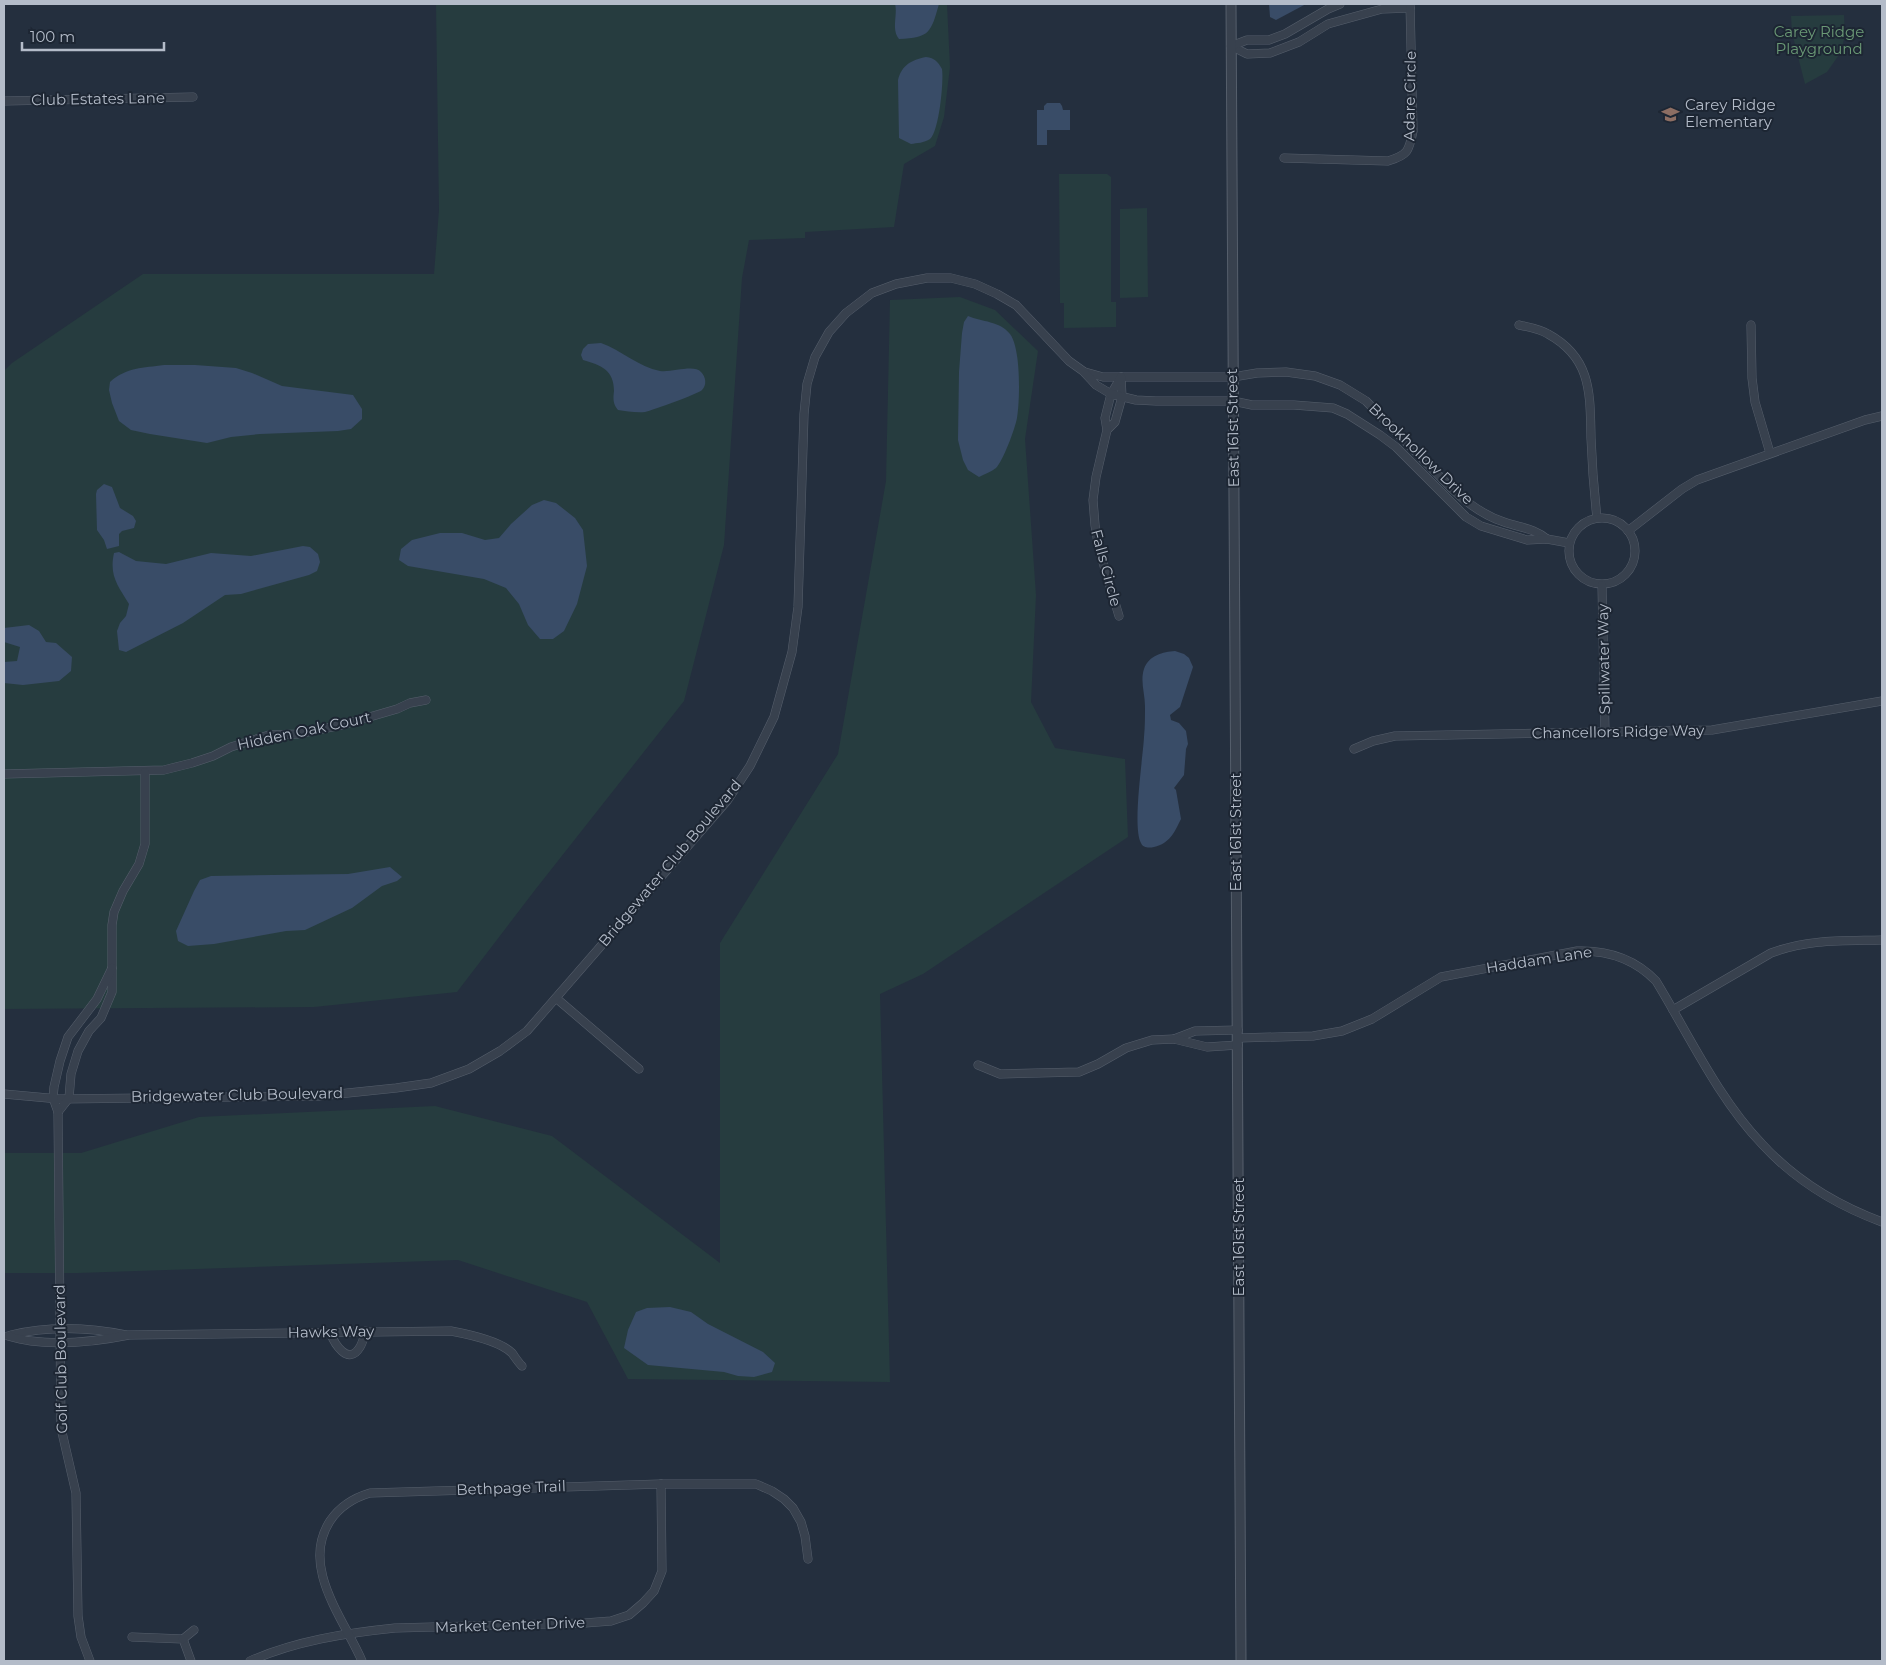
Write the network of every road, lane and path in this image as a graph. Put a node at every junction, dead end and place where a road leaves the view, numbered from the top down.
1 (1231, 4) edge
2 (1340, 4) edge
3 (1410, 6) edge
4 (1231, 46) junction
5 (193, 97) dead end
6 (4, 101) edge
7 (1284, 158) dead end
8 (1519, 325) dead end
9 (1751, 325) dead end
10 (1083, 371) junction
11 (1121, 377) junction
12 (1233, 377) junction
13 (1111, 394) junction
14 (1122, 397) junction
15 (1233, 401) junction
16 (1882, 416) edge
17 (1107, 430) junction
18 (1770, 452) junction
19 (1596, 518) junction
20 (1628, 531) junction
21 (1547, 539) junction
22 (1570, 544) junction
23 (1602, 585) junction
24 (1119, 616) dead end
25 (426, 700) dead end
26 (1882, 701) edge
27 (1606, 732) junction
28 (1354, 749) dead end
29 (145, 772) junction
30 (4, 774) edge
31 (1882, 940) edge
32 (112, 968) junction
33 (556, 998) junction
34 (1673, 1010) junction
35 (80, 1022) junction
36 (89, 1031) junction
37 (1238, 1038) junction
38 (1174, 1039) junction
39 (978, 1065) dead end
40 (639, 1069) dead end
41 (4, 1094) edge
42 (53, 1098) junction
43 (69, 1098) junction
44 (58, 1112) junction
45 (1882, 1222) edge
46 (59, 1330) junction
47 (366, 1331) junction
48 (330, 1332) junction
49 (129, 1335) junction
50 (6, 1336) edge
51 (60, 1342) junction
52 (522, 1366) dead end
53 (661, 1484) junction
54 (808, 1559) dead end
55 (194, 1630) dead end
56 (348, 1634) junction
57 (132, 1638) dead end
58 (183, 1639) junction
59 (90, 1661) edge
60 (191, 1661) edge
61 (250, 1661) edge
62 (362, 1661) edge
63 (1241, 1661) edge

1 - 4 street, East 161st Street
2 - 4 street
3 - 4 street
3 - 7 street, Adare Circle
4 - 12 street, East 161st Street
5 - 6 street, Club Estates Lane
8 - 19 street
9 - 18 street
10 - 11 street, Bridgewater Club Boulevard
10 - 13 street, Bridgewater Club Boulevard
10 - 33 street, Bridgewater Club Boulevard
11 - 12 street, Bridgewater Club Boulevard
11 - 13 street, Falls Circle
11 - 14 street, Falls Circle
12 - 15 street, East 161st Street
12 - 21 street, Brookhollow Drive
13 - 14 street, Bridgewater Club Boulevard
13 - 17 street, Falls Circle
14 - 15 street, Bridgewater Club Boulevard
14 - 17 street, Falls Circle
15 - 21 street, Brookhollow Drive
15 - 37 street, East 161st Street
16 - 18 street
17 - 24 street, Falls Circle
18 - 20 street
19 - 20 street
19 - 22 street
20 - 23 street
21 - 22 street, Brookhollow Drive
22 - 23 street
23 - 27 street, Spillwater Way
25 - 29 street, Hidden Oak Court
26 - 27 street, Chancellors Ridge Way
27 - 28 street, Chancellors Ridge Way
29 - 30 street, Hidden Oak Court
29 - 32 street, Golf Club Boulevard
31 - 34 street
32 - 35 street, Golf Club Boulevard
32 - 36 street, Golf Club Boulevard
33 - 40 street
33 - 43 street, Bridgewater Club Boulevard
34 - 37 street, Haddam Lane
34 - 45 street, Haddam Lane
35 - 36 street
35 - 42 street, Golf Club Boulevard
36 - 43 street, Golf Club Boulevard
37 - 38 street
37 - 38 street
37 - 63 street, East 161st Street
38 - 39 street
41 - 42 street, Bridgewater Club Boulevard
42 - 43 street, Bridgewater Club Boulevard
42 - 44 street, Golf Club Boulevard
43 - 44 street
44 - 46 street, Golf Club Boulevard
46 - 49 street, Hawks Way
46 - 50 street, Hawks Way
46 - 51 street, Golf Club Boulevard
47 - 48 street, Hawks Way
47 - 48 street
47 - 52 street, Hawks Way
48 - 49 street, Hawks Way
49 - 51 street, Hawks Way
50 - 51 street, Hawks Way
51 - 59 street, Golf Club Boulevard
53 - 54 street, Bethpage Trail
53 - 56 street, Market Center Drive
53 - 56 street, Bethpage Trail
55 - 58 street
56 - 61 street, Market Center Drive
56 - 62 street, Bethpage Trail
57 - 58 street
58 - 60 street

